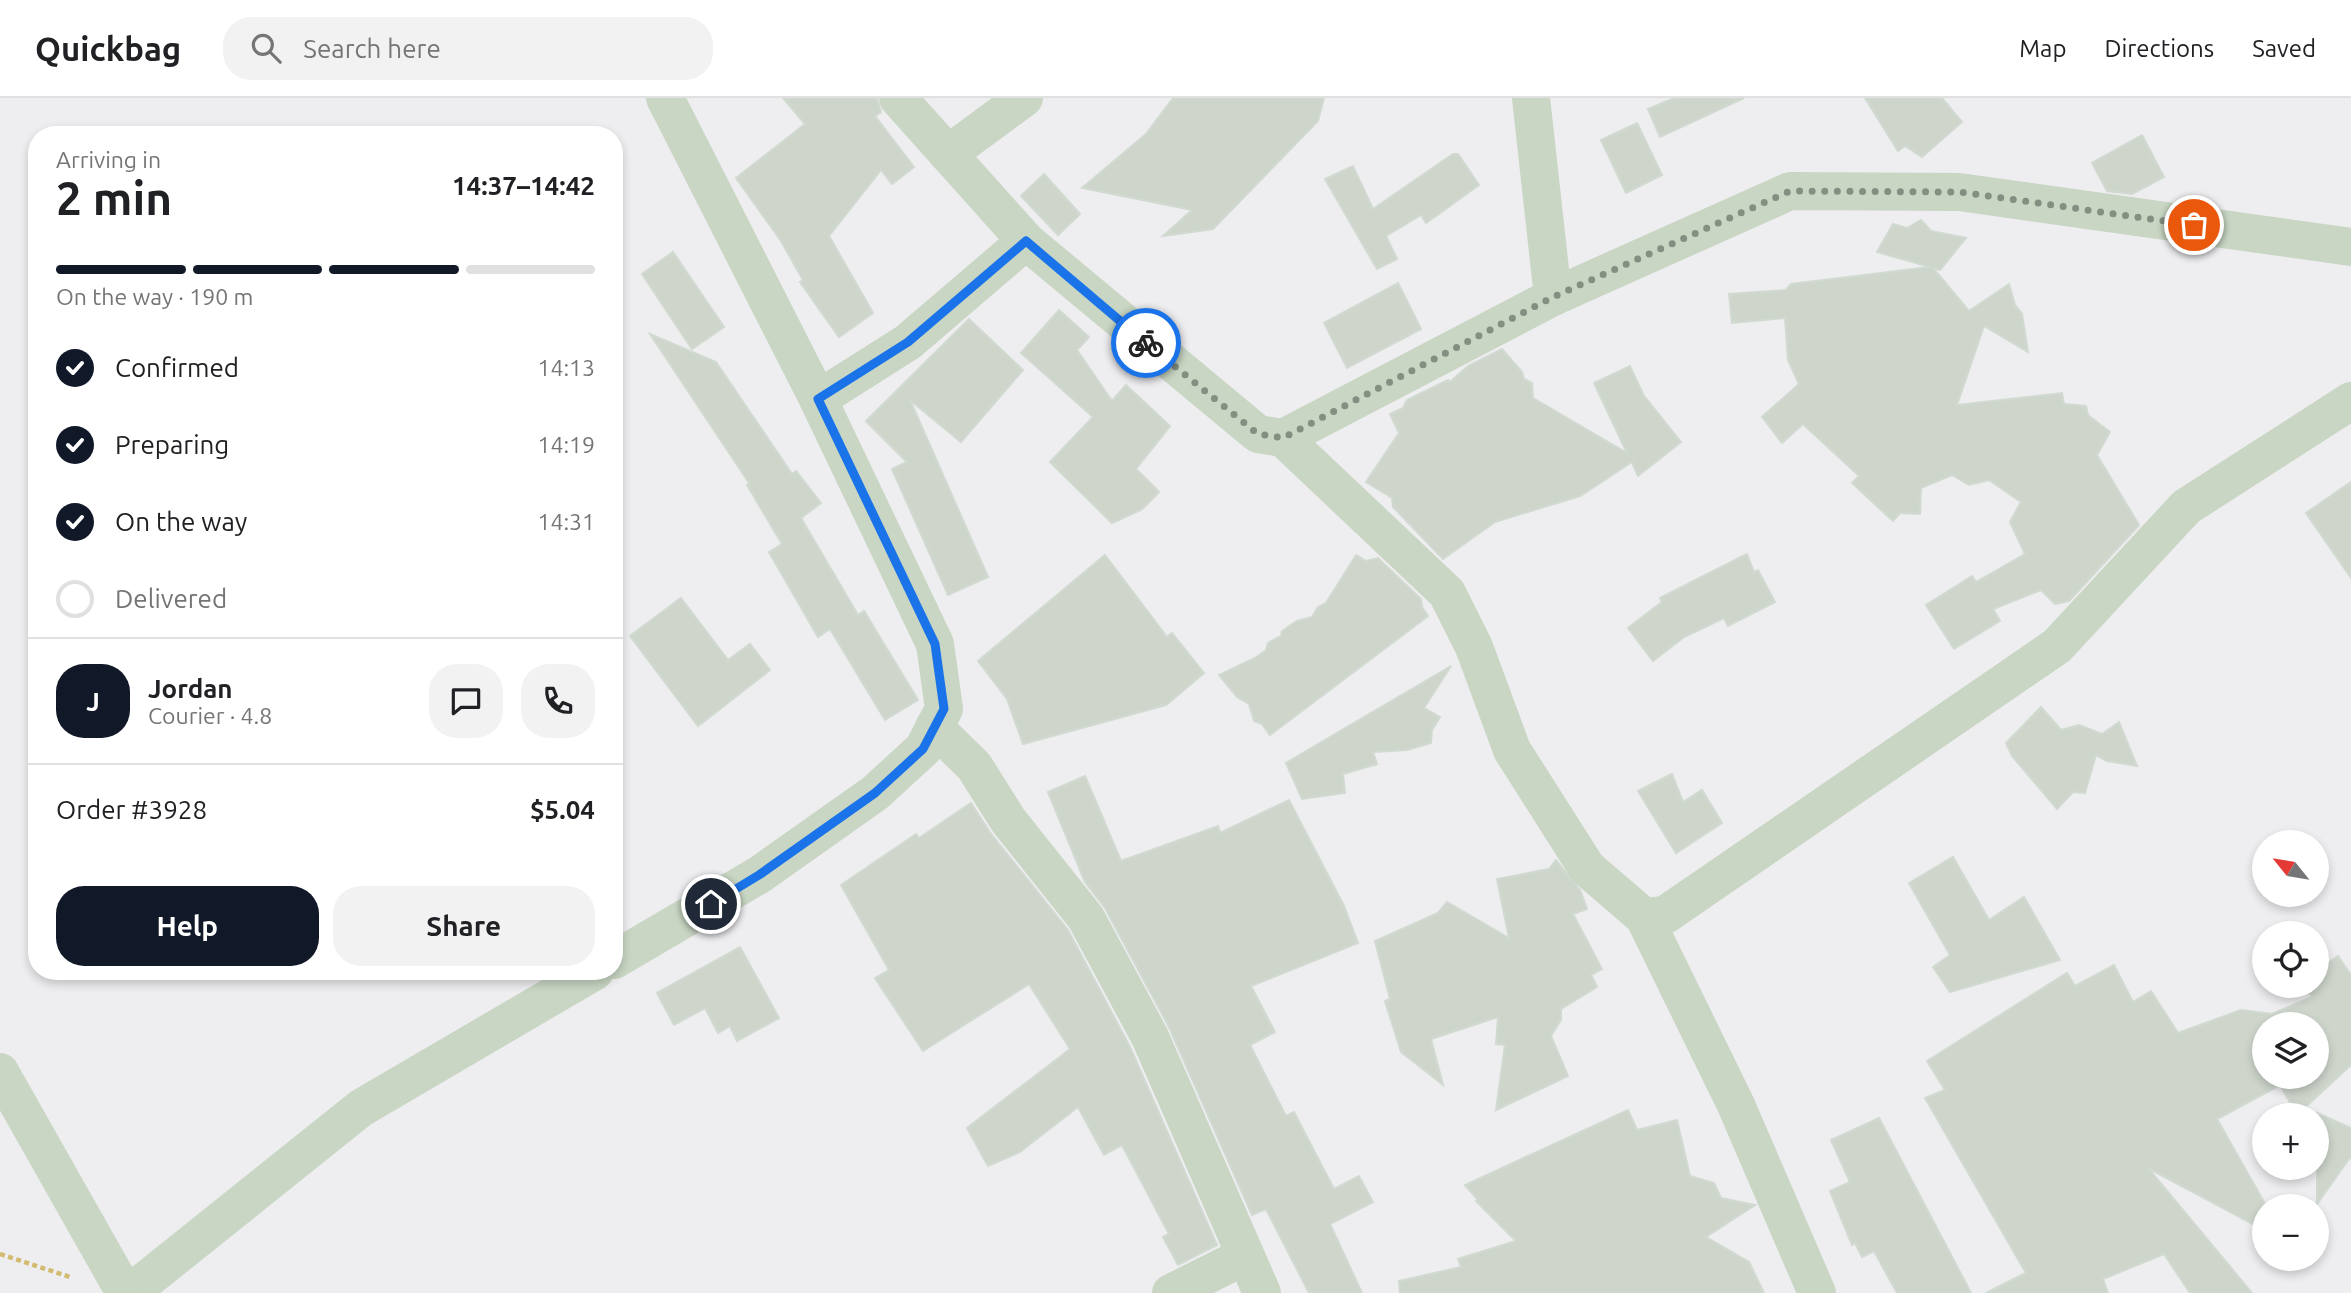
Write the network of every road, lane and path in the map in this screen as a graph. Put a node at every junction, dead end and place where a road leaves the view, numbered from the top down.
1 (665, 98) edge
2 (898, 98) edge
3 (1024, 98) edge
4 (1531, 98) edge
5 (948, 154) junction
6 (1026, 241) junction
7 (2351, 247) edge
8 (1553, 297) junction
9 (818, 399) junction
10 (2351, 401) edge
11 (1283, 438) junction
12 (934, 727) junction
13 (1644, 917) junction
14 (623, 955) edge
15 (580, 980) edge
16 (0, 1072) edge
17 (0, 1254) edge
18 (1245, 1256) junction
19 (78, 1280) dead end
20 (127, 1293) edge
21 (1171, 1293) edge
22 (1262, 1293) edge
23 (1817, 1293) edge

1 - 9 street
2 - 5 street
3 - 5 street
4 - 8 street
5 - 6 street
6 - 9 street
6 - 11 street
7 - 8 street
8 - 11 street
9 - 12 street
10 - 13 street
11 - 13 street
12 - 14 street
12 - 18 street
13 - 23 street
15 - 20 street
16 - 20 street
17 - 19 path
18 - 21 street
18 - 22 street

